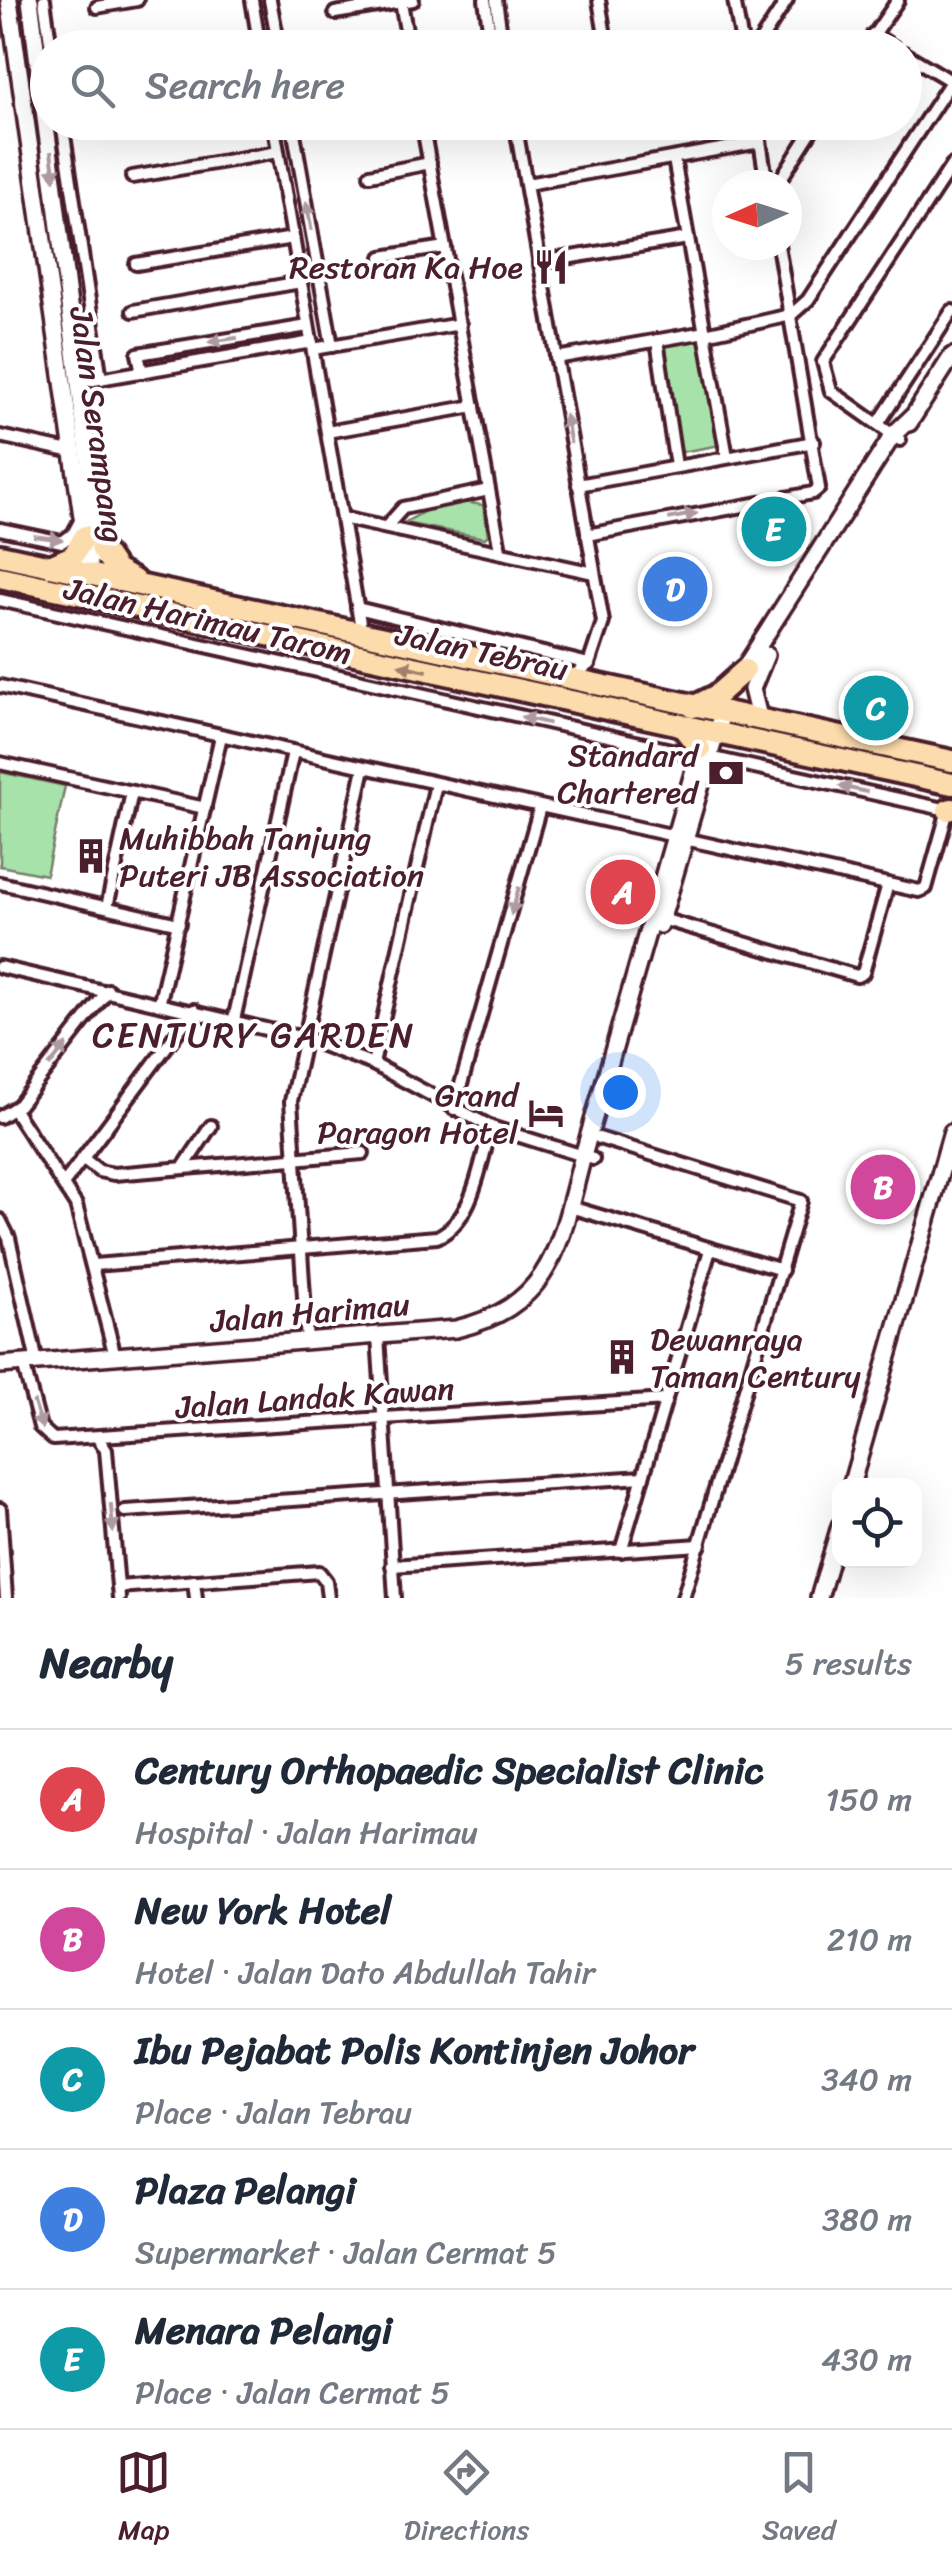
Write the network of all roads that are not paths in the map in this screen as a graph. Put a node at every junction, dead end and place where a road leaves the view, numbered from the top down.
1 (9, 0) edge
2 (30, 0) edge
3 (44, 0) edge
4 (137, 0) edge
5 (252, 0) edge
6 (270, 0) edge
7 (486, 0) edge
8 (496, 0) edge
9 (599, 0) edge
10 (734, 0) edge
11 (787, 0) edge
12 (898, 0) edge
13 (407, 1) edge
14 (353, 5) edge
15 (97, 7) dead end
16 (335, 13) dead end
17 (40, 18) junction
18 (41, 30) edge
19 (44, 30) edge
20 (257, 30) edge
21 (276, 30) edge
22 (408, 30) edge
23 (490, 30) edge
24 (500, 30) edge
25 (604, 30) edge
26 (740, 30) edge
27 (768, 30) edge
28 (876, 30) edge
29 (922, 63) edge
30 (952, 80) edge
31 (922, 126) edge
32 (54, 140) edge
33 (65, 140) edge
34 (276, 140) edge
35 (295, 140) edge
36 (426, 140) edge
37 (519, 140) edge
38 (806, 140) edge
39 (913, 140) edge
40 (760, 142) joint
41 (278, 152) junction
42 (674, 160) junction
43 (430, 163) junction
44 (952, 164) edge
45 (765, 170) edge
46 (787, 170) edge
47 (370, 175) dead end
48 (132, 177) dead end
49 (527, 184) junction
50 (293, 238) junction
51 (688, 238) junction
52 (444, 247) junction
53 (382, 257) dead end
54 (781, 260) edge
55 (542, 262) junction
56 (136, 264) dead end
57 (301, 282) junction
58 (133, 311) dead end
59 (952, 311) edge
60 (791, 315) junction
61 (460, 324) junction
62 (308, 326) junction
63 (705, 333) junction
64 (657, 340) junction
65 (312, 346) junction
66 (332, 346) junction
67 (952, 356) edge
68 (556, 358) junction
69 (142, 372) junction
70 (100, 379) junction
71 (82, 382) junction
72 (474, 406) junction
73 (878, 424) junction
74 (327, 432) junction
75 (0, 436) edge
76 (897, 437) junction
77 (814, 442) junction
78 (73, 452) junction
79 (727, 457) junction
80 (676, 466) junction
81 (578, 485) junction
82 (489, 490) junction
83 (342, 518) junction
84 (386, 527) junction
85 (0, 529) edge
86 (90, 533) junction
87 (587, 535) junction
88 (500, 550) junction
89 (0, 556) edge
90 (48, 567) junction
91 (594, 573) junction
92 (0, 576) edge
93 (95, 577) junction
94 (151, 587) junction
95 (0, 600) edge
96 (357, 608) junction
97 (202, 622) junction
98 (362, 636) junction
99 (589, 664) junction
100 (745, 670) joint
101 (563, 679) junction
102 (0, 686) edge
103 (606, 709) junction
104 (760, 722) junction
105 (586, 731) junction
106 (707, 732) junction
107 (221, 736) junction
108 (292, 752) junction
109 (952, 761) edge
110 (0, 763) edge
111 (364, 768) junction
112 (436, 784) junction
113 (952, 784) edge
114 (132, 792) junction
115 (540, 807) junction
116 (205, 808) junction
117 (950, 809) edge
118 (680, 837) junction
119 (0, 882) edge
120 (888, 884) junction
121 (107, 907) junction
122 (662, 919) junction
123 (179, 924) junction
124 (0, 967) edge
125 (108, 990) junction
126 (160, 1001) junction
127 (194, 1010) junction
128 (234, 1020) junction
129 (304, 1038) junction
130 (373, 1064) junction
131 (454, 1109) junction
132 (14, 1110) junction
133 (0, 1117) edge
134 (212, 1126) dead end
135 (491, 1127) junction
136 (599, 1138) junction
137 (951, 1138) edge
138 (363, 1153) dead end
139 (588, 1158) junction
140 (85, 1160) junction
141 (295, 1162) junction
142 (183, 1168) junction
143 (64, 1182) junction
144 (572, 1212) junction
145 (0, 1220) edge
146 (301, 1250) junction
147 (710, 1250) junction
148 (94, 1265) junction
149 (782, 1270) junction
150 (378, 1336) junction
151 (307, 1342) junction
152 (115, 1356) junction
153 (30, 1362) junction
154 (0, 1365) edge
155 (666, 1400) junction
156 (384, 1418) junction
157 (116, 1436) junction
158 (98, 1437) junction
159 (106, 1450) junction
160 (643, 1477) junction
161 (853, 1478) edge
162 (388, 1494) junction
163 (0, 1509) edge
164 (125, 1511) dead end
165 (1, 1541) edge
166 (700, 1544) junction
167 (621, 1551) junction
168 (832, 1553) edge
169 (392, 1566) junction
170 (194, 1580) junction
171 (119, 1592) edge
172 (6, 1598) edge
173 (196, 1598) edge
174 (328, 1598) edge
175 (395, 1598) edge
176 (683, 1598) edge
177 (819, 1598) edge

1 - 78 street, Jalan Serampang
2 - 17 street, Jalan Serampang
3 - 17 street, Jalan Serampang
4 - 15 street
5 - 20 street
6 - 21 street
7 - 23 street
8 - 24 street
9 - 25 street
10 - 26 street
11 - 27 street
12 - 28 street
13 - 14 street
13 - 22 street
14 - 16 street
17 -> 18 street, Jalan Serampang
17 - 19 street, Jalan Serampang
29 - 30 street
30 - 31 street
32 -> 71 street, Jalan Serampang
33 - 70 street, Jalan Serampang
34 - 41 street
66 -> 35 street
36 - 43 street
37 - 49 street
38 - 46 street
39 - 60 street
40 - 42 street
40 - 45 street
41 - 48 street
41 - 50 street
42 - 49 street
42 - 51 street
43 - 47 street
43 - 52 street
44 - 73 street
49 - 55 street
50 - 56 street
50 - 57 street
51 - 55 street
51 - 63 street
52 - 53 street
52 - 61 street
54 - 60 street
55 - 68 street
57 - 58 street
57 - 62 street
59 - 73 street
60 - 63 street
60 - 77 street
61 - 66 street
61 - 72 street
62 - 65 street
62 -> 69 street
63 - 64 street
63 - 79 street
64 - 68 street
64 - 80 street
65 - 66 street
65 - 69 street
65 - 74 street
67 - 76 street
81 -> 68 street
69 - 70 street
70 - 71 street
71 - 86 street, Jalan Serampang
72 - 74 street
72 - 82 street
73 - 76 street
74 - 83 street
75 - 78 street
76 - 100 street
76 - 104 street
77 - 79 street
87 -> 77 street
78 - 86 street, Jalan Serampang
79 - 80 street
80 - 81 street
81 - 87 street
82 - 84 street
82 - 88 street
83 - 84 street
83 - 96 street
84 - 88 street
85 -> 86 street
86 - 90 highway
86 - 93 street, Jalan Serampang
86 - 94 highway
87 - 91 street
88 - 91 street
89 - 90 highway, Jalan Tebrau
90 - 93 highway, Jalan Tebrau
91 - 99 street
92 - 93 highway
92 - 97 highway, Jalan Tebrau
93 - 94 highway, Jalan Tebrau
93 - 97 highway
94 - 98 highway, Jalan Tebrau
105 -> 95 street, Jalan Harimau Tarom
96 - 98 street
96 - 99 street
103 -> 97 highway, Jalan Tebrau
98 - 101 highway, Jalan Tebrau
99 - 101 street
100 - 106 highway
101 - 106 highway, Jalan Tebrau
102 - 107 street
103 - 105 street
103 - 106 highway, Jalan Tebrau
104 - 106 highway, Jalan Tebrau
104 - 109 highway, Jalan Tebrau
105 - 106 street, Jalan Harimau Tarom
106 - 113 highway, Jalan Tebrau
117 -> 106 street, Jalan Harimau Tarom
106 - 118 street, Jalan Harimau
107 - 108 street
107 - 116 street
108 - 111 street
108 - 128 street
110 - 114 street
111 - 112 street
111 - 129 street
112 - 115 street
112 - 130 street
114 - 116 street
114 - 121 street
115 - 118 street
115 -> 131 street
116 - 123 street
117 - 120 street
118 - 120 street
118 - 122 street, Jalan Harimau
118 - 139 street, Jalan Harimau
119 - 121 street
120 - 122 street
121 - 123 street
122 - 136 street, Jalan Harimau
123 - 126 street
124 - 125 street
125 - 126 street
132 -> 125 street
126 - 127 street
127 - 128 street
127 - 140 street
128 - 129 street
129 - 130 street
129 - 141 street
130 - 131 street
131 - 135 street
132 - 133 street
132 - 143 street
134 - 142 street
135 - 139 street
135 - 146 street
136 - 139 street, Jalan Harimau
136 - 149 street
137 - 161 street
138 - 141 street
139 - 144 street, Jalan Harimau
140 - 142 street
140 - 143 street
141 - 142 street
141 - 146 street
143 - 148 street
144 - 147 street
144 - 150 street, Jalan Harimau
145 - 153 street
146 - 148 street
146 - 151 street
147 - 149 street
147 - 155 street
148 - 152 street
149 - 166 street
150 - 151 street, Jalan Harimau
150 - 156 street
151 - 152 street, Jalan Harimau
152 - 153 street, Jalan Harimau
153 - 154 street, Jalan Harimau
153 -> 158 street, Jalan Landak Kawan
155 - 156 street, Jalan Landak Kawan
155 - 160 street
156 - 157 street, Jalan Landak Kawan
156 - 162 street
157 - 158 street, Jalan Landak Kawan
157 - 159 street
158 - 159 street
159 -> 171 street
160 - 162 street
160 - 167 street
162 - 164 street
162 - 169 street
163 - 165 street
165 - 172 street
166 - 167 street
166 - 176 street
167 - 169 street
168 - 177 street
169 - 175 street
170 - 171 street
170 - 173 street
170 - 174 street

